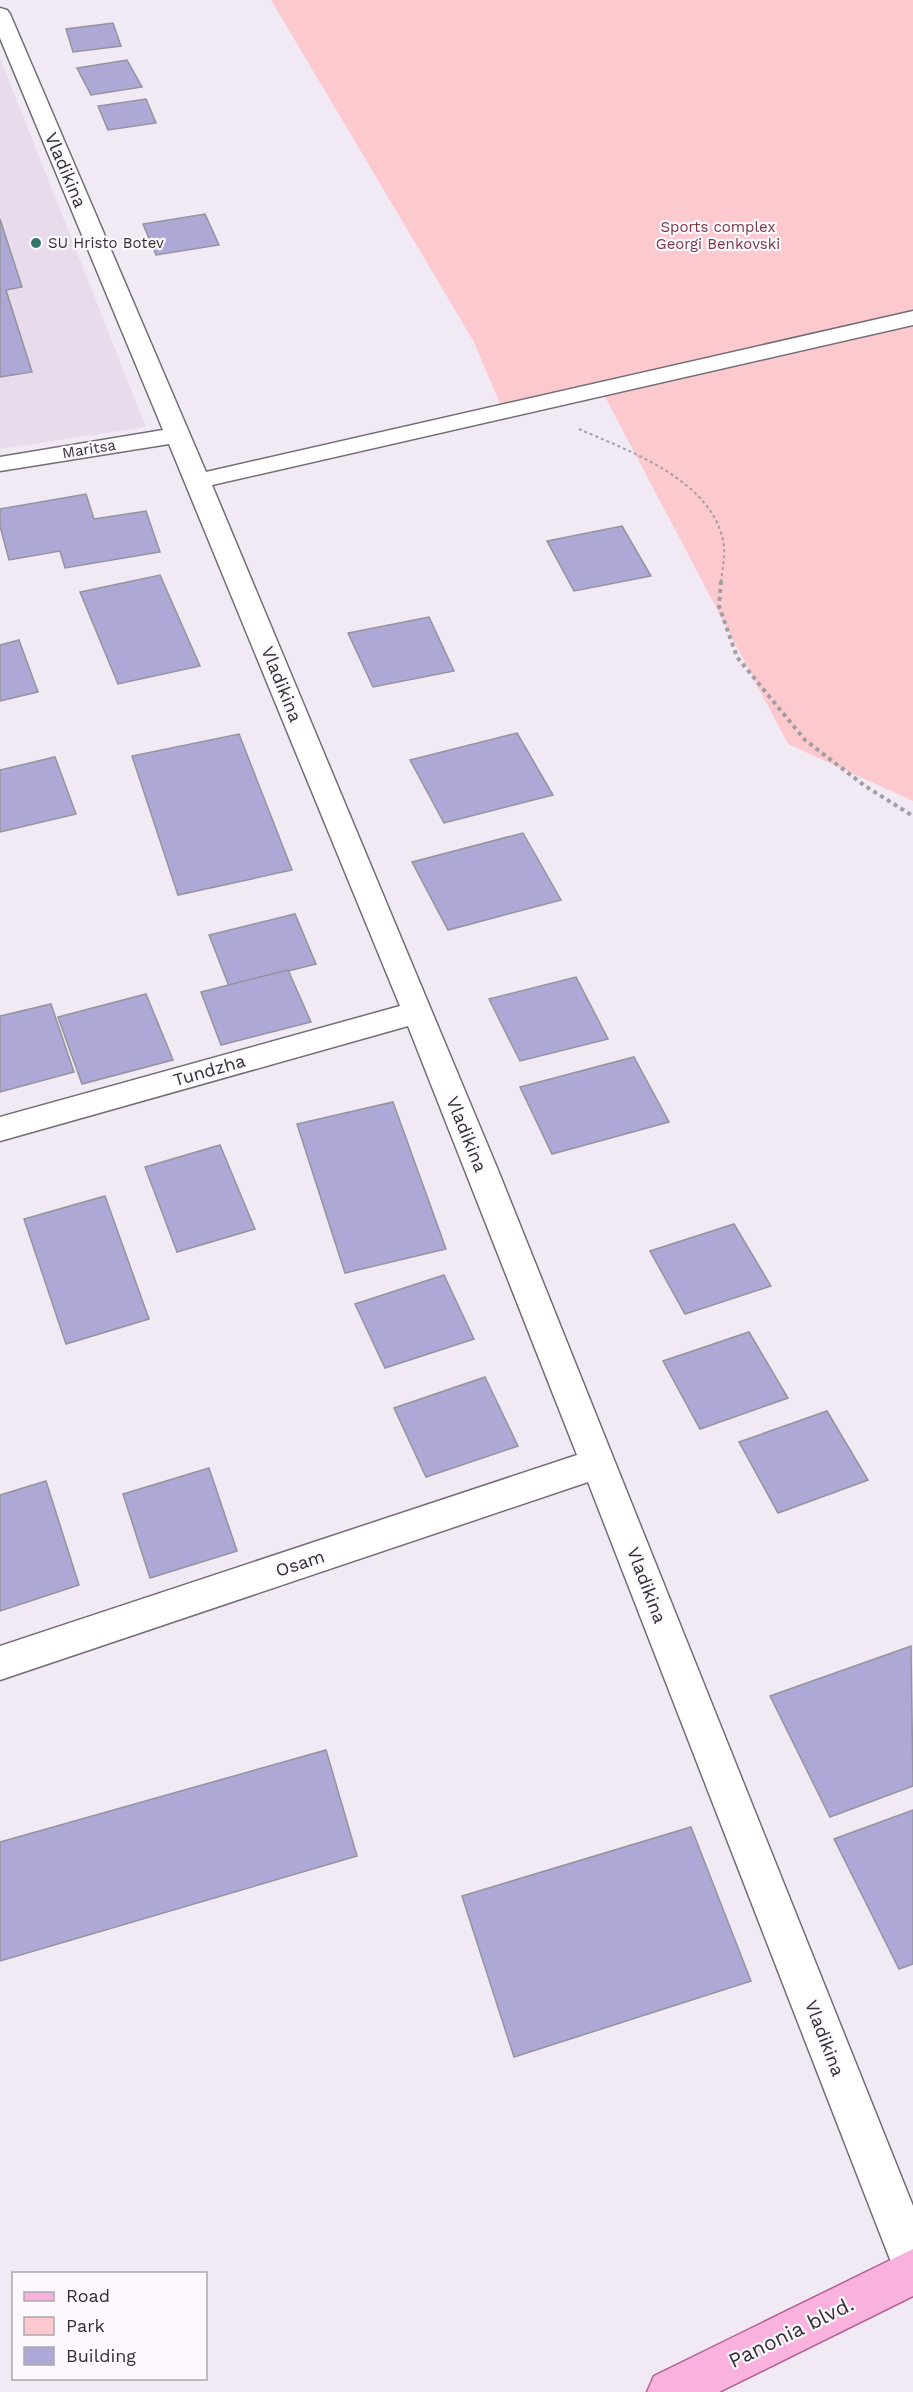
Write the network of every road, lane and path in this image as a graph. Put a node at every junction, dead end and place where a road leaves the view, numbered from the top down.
1 (0, 14) edge
2 (913, 318) edge
3 (544, 402) junction
4 (177, 435) junction
5 (0, 464) edge
6 (198, 481) junction
7 (913, 816) edge
8 (418, 1012) junction
9 (0, 1129) edge
10 (599, 1463) junction
11 (0, 1663) edge
12 (913, 2262) edge
13 (913, 2272) edge
14 (670, 2392) edge

1 - 4 street, Vladikina
2 - 3 street
3 - 6 street
3 - 7 path
4 - 5 street, Maritsa
4 - 6 street, Vladikina
6 - 8 street, Vladikina
8 - 9 street, Tundzha
8 - 10 street, Vladikina
10 - 11 street, Osam
10 - 12 street, Vladikina
13 - 14 main road, Panonia blvd.

